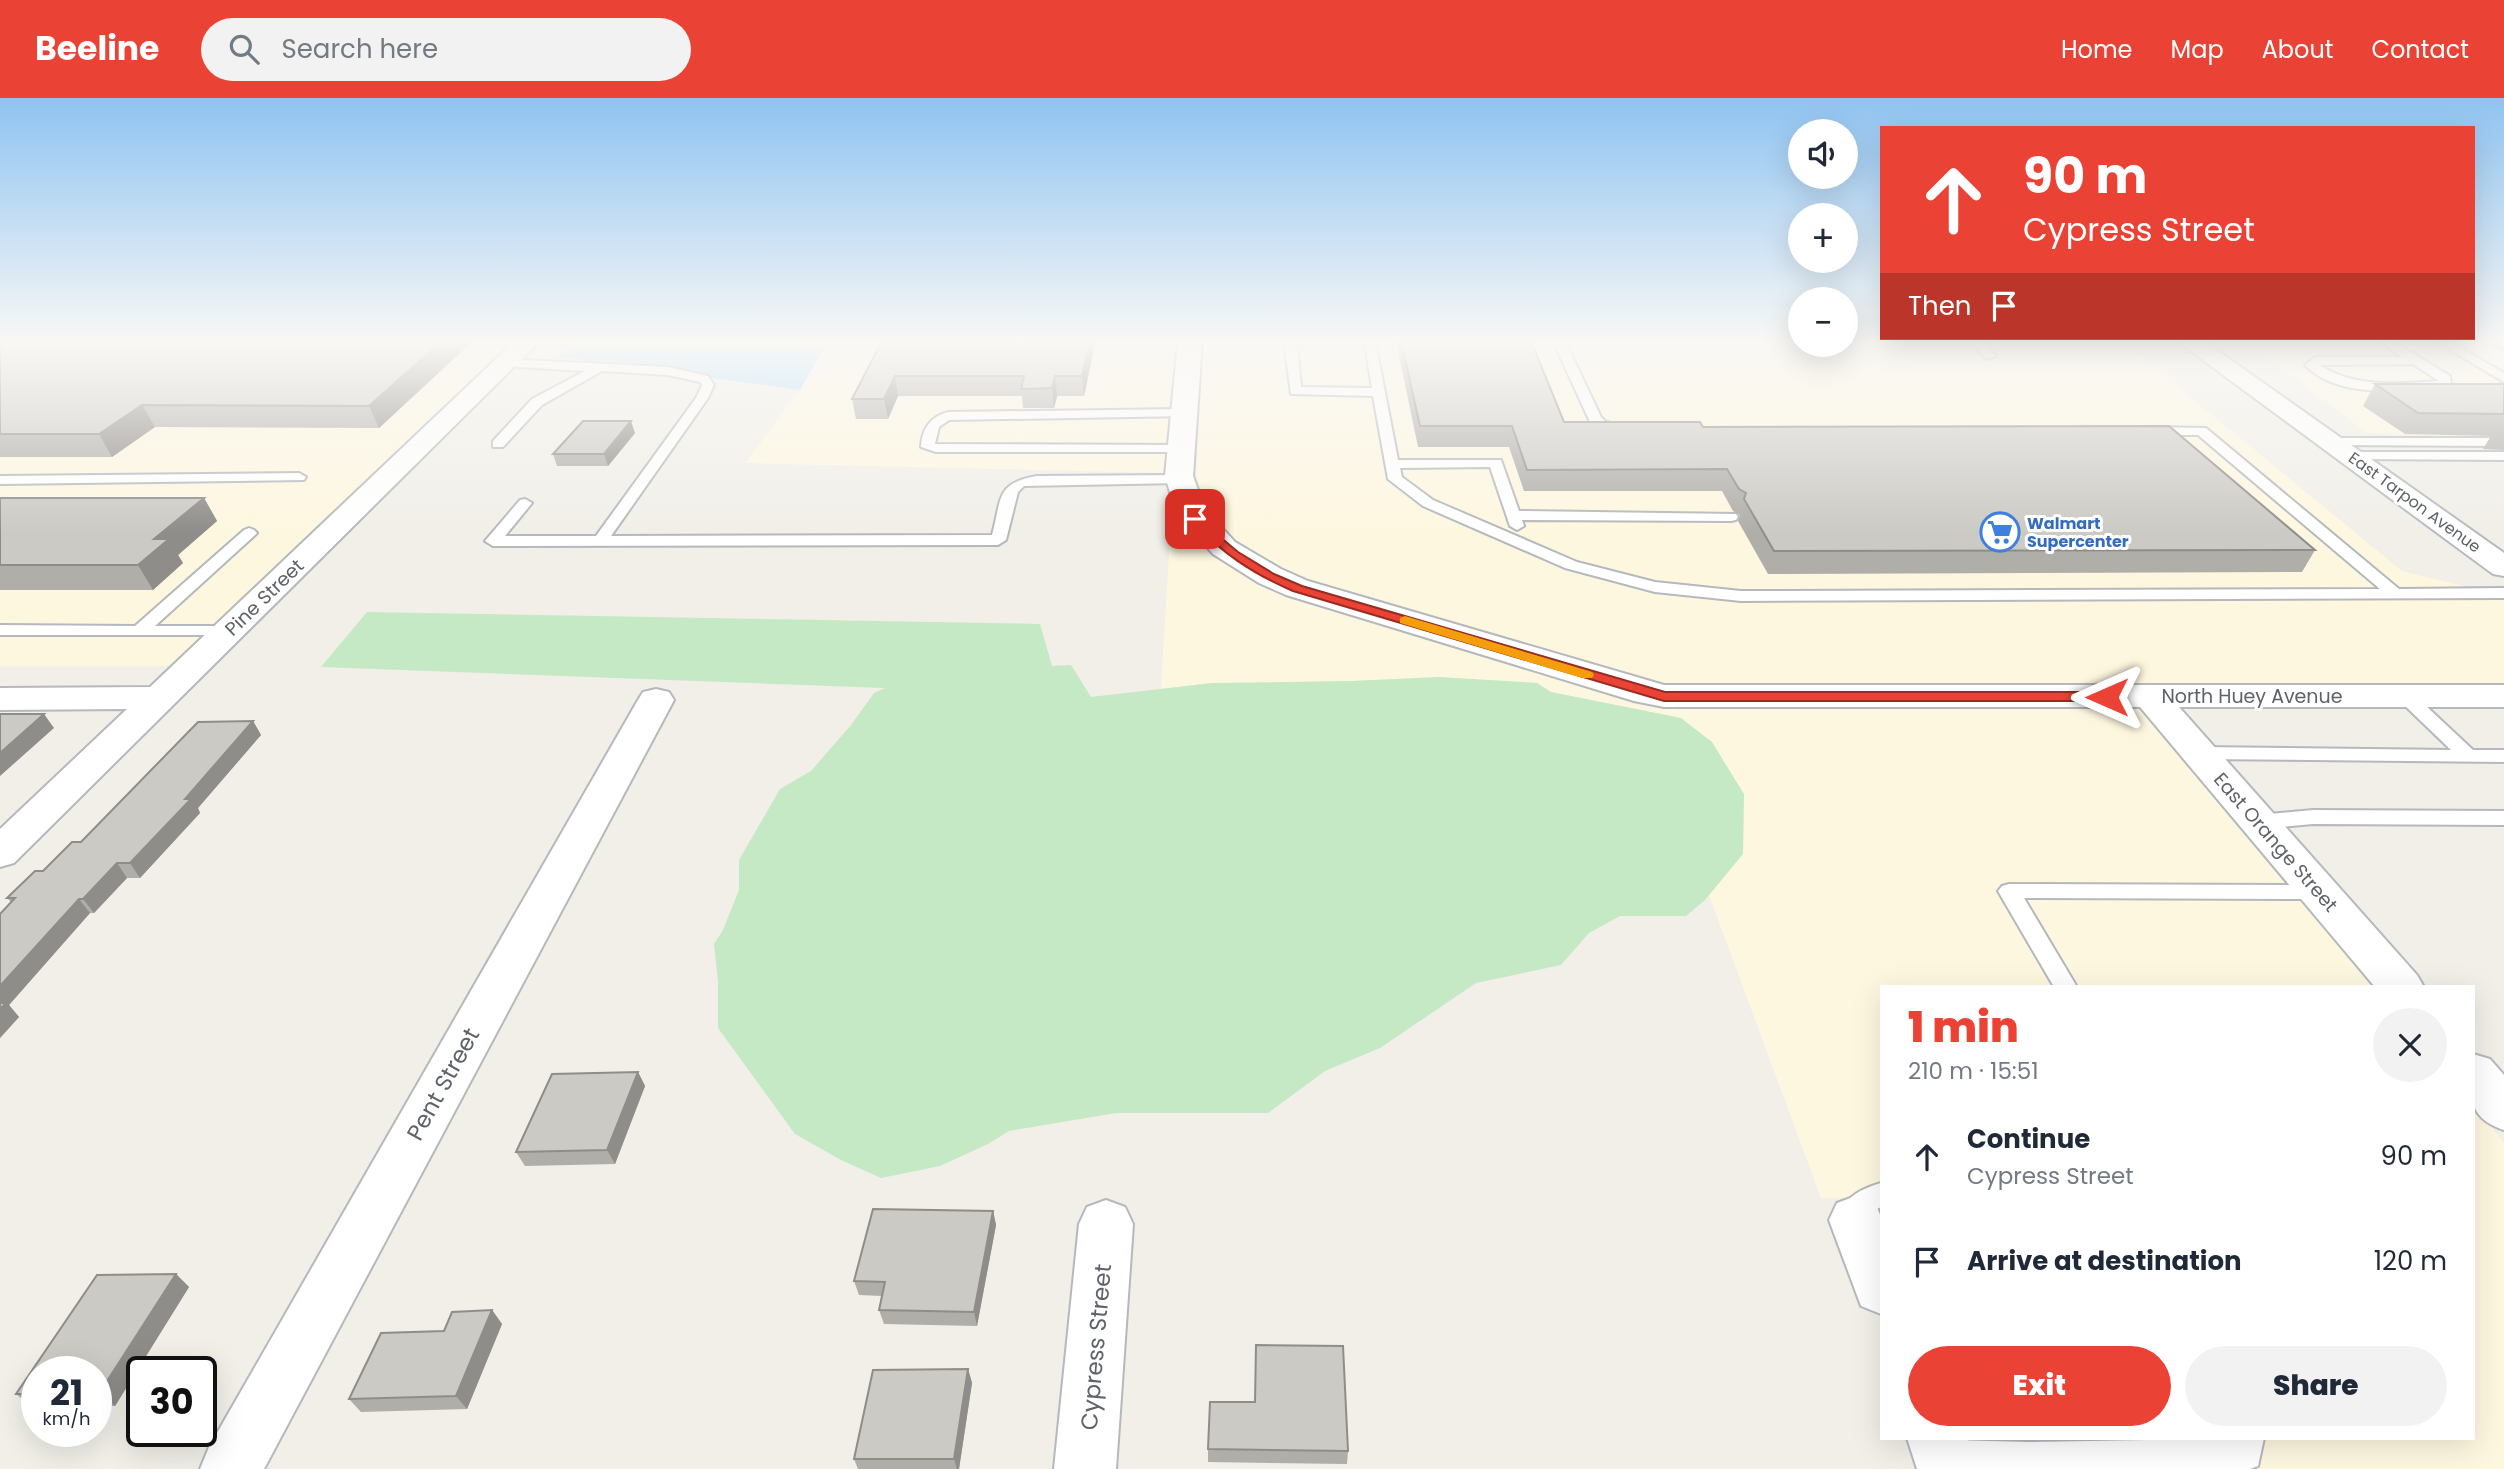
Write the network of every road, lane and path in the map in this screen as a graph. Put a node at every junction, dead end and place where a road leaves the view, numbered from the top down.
1 (462, 405) edge
2 (534, 405) edge
3 (697, 405) edge
4 (1185, 405) edge
5 (1380, 405) edge
6 (1589, 405) edge
7 (2280, 405) edge
8 (1184, 413) junction
9 (1636, 429) edge
10 (2133, 431) edge
11 (2504, 442) edge
12 (498, 444) dead end
13 (1181, 448) junction
14 (2342, 449) junction
15 (2504, 456) edge
16 (1392, 464) junction
17 (299, 477) dead end
18 (1180, 479) junction
19 (0, 480) edge
20 (525, 503) dead end
21 (1513, 515) junction
22 (1731, 517) dead end
23 (249, 533) dead end
24 (600, 541) junction
25 (1522, 544) junction
26 (2504, 567) edge
27 (2395, 593) junction
28 (2504, 593) edge
29 (0, 630) edge
30 (139, 631) junction
31 (229, 631) junction
32 (2151, 696) junction
33 (2405, 696) junction
34 (2504, 696) edge
35 (160, 698) junction
36 (0, 699) edge
37 (656, 700) dead end
38 (2200, 753) junction
39 (2469, 756) junction
40 (2504, 756) edge
41 (2504, 818) edge
42 (2259, 822) junction
43 (0, 853) edge
44 (2319, 892) junction
45 (2065, 985) edge
46 (2398, 985) edge
47 (2475, 1075) edge
48 (2504, 1110) edge
49 (1869, 1207) edge
50 (1106, 1224) dead end
51 (1880, 1281) edge
52 (2248, 1447) edge
53 (2025, 1448) edge
54 (1942, 1454) edge
55 (231, 1469) edge
56 (1085, 1469) edge

1 - 31 street, Pine Street
2 - 12 lane
3 - 24 lane
4 - 8 street
5 - 16 lane
6 - 9 lane
7 - 14 street, East Tarpon Avenue
8 - 13 street
8 - 13 lane
10 - 27 lane
11 - 14 lane
13 - 18 street
14 - 15 lane
14 - 26 street, East Tarpon Avenue
16 - 21 lane
16 - 25 lane
17 - 19 lane
18 - 24 lane
18 - 32 street, North Huey Avenue
20 - 24 lane
21 - 22 lane
21 - 25 lane
23 - 30 lane
25 - 27 lane
27 - 28 lane
29 - 30 lane
30 - 31 lane
31 - 35 street, Pine Street
32 - 33 street, North Huey Avenue
32 - 38 street, East Orange Street
33 - 34 street, North Huey Avenue
33 - 39 lane
35 - 36 street
35 - 43 street, Pine Street
37 - 55 street, Pent Street
38 - 39 lane
38 - 42 street, East Orange Street
39 - 40 lane
41 - 42 lane
42 - 44 street, East Orange Street
44 - 45 lane
44 - 46 street, East Orange Street
47 - 48 street
49 - 51 street
50 - 56 street, Cypress Street
52 - 53 lane
53 - 54 lane

